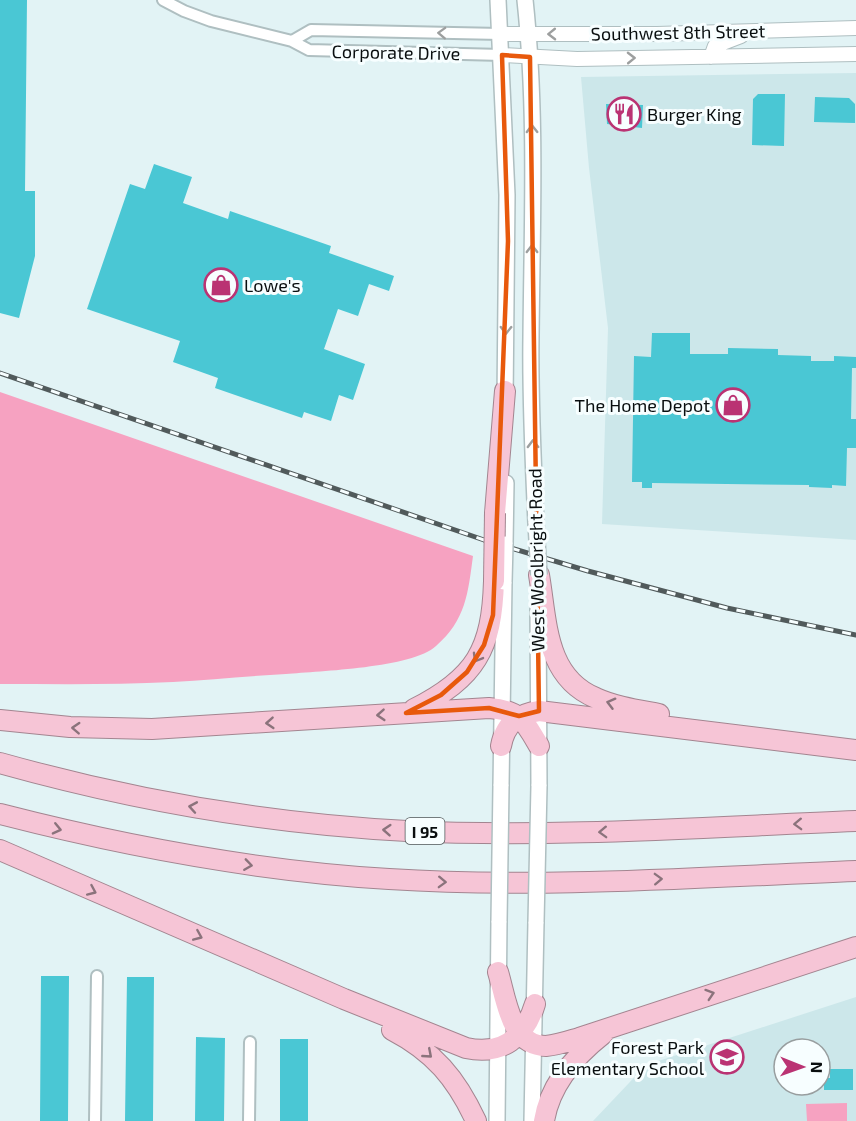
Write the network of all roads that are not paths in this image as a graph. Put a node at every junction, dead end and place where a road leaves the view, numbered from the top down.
1 (163, 0) edge
2 (498, 0) edge
3 (525, 0) edge
4 (856, 28) edge
5 (758, 32) junction
6 (501, 34) junction
7 (529, 34) junction
8 (292, 41) junction
9 (856, 54) edge
10 (502, 56) junction
11 (530, 57) junction
12 (711, 57) junction
13 (505, 391) joint
14 (539, 575) joint
15 (499, 582) junction
16 (541, 596) junction
17 (539, 711) junction
18 (406, 713) junction
19 (511, 713) junction
20 (0, 720) edge
21 (749, 737) junction
22 (501, 746) joint
23 (539, 746) junction
24 (856, 750) edge
25 (0, 763) edge
26 (0, 814) edge
27 (856, 821) edge
28 (0, 850) edge
29 (856, 871) edge
30 (856, 947) edge
31 (498, 972) junction
32 (97, 976) dead end
33 (344, 999) junction
34 (535, 1004) joint
35 (612, 1027) junction
36 (527, 1038) junction
37 (250, 1042) dead end
38 (497, 1047) junction
39 (95, 1121) edge
40 (249, 1121) edge
41 (476, 1121) edge
42 (496, 1121) edge
43 (532, 1121) edge
44 (544, 1121) edge

1 - 8 street, Corporate Drive
2 - 6 main road
3 - 7 main road, West Woolbright Road
4 - 5 street, Southwest 8th Street
5 -> 7 street, Southwest 8th Street
5 - 12 street
6 - 7 street, Southwest 8th Street
6 -> 8 street, Corporate Drive
6 - 10 main road
7 - 11 main road, West Woolbright Road
8 - 10 street, Corporate Drive
9 - 12 street, Southwest 8th Street
10 - 11 street, Southwest 8th Street
10 -> 13 main road
11 -> 12 street, Southwest 8th Street
14 -> 11 main road, West Woolbright Road, bridge
13 - 15 highway, bridge
14 - 16 highway
15 -> 18 highway
15 - 19 main road, West Woolbright Road
16 - 17 main road, West Woolbright Road
21 -> 16 highway
17 - 19 highway
17 - 21 highway
17 - 23 main road, West Woolbright Road
18 - 19 highway
18 -> 20 highway
19 - 22 highway
19 - 23 highway
21 - 24 highway
22 - 31 main road, bridge
23 - 34 main road, West Woolbright Road, bridge
27 -> 25 highway, I 95
26 -> 29 highway
28 -> 33 highway
35 -> 30 highway
31 - 36 highway
31 - 38 main road
32 - 39 street
33 - 38 highway
33 -> 41 highway
34 - 36 highway
35 - 36 highway
35 - 44 highway
36 - 38 highway
36 - 43 main road
37 - 40 street
38 - 42 main road

